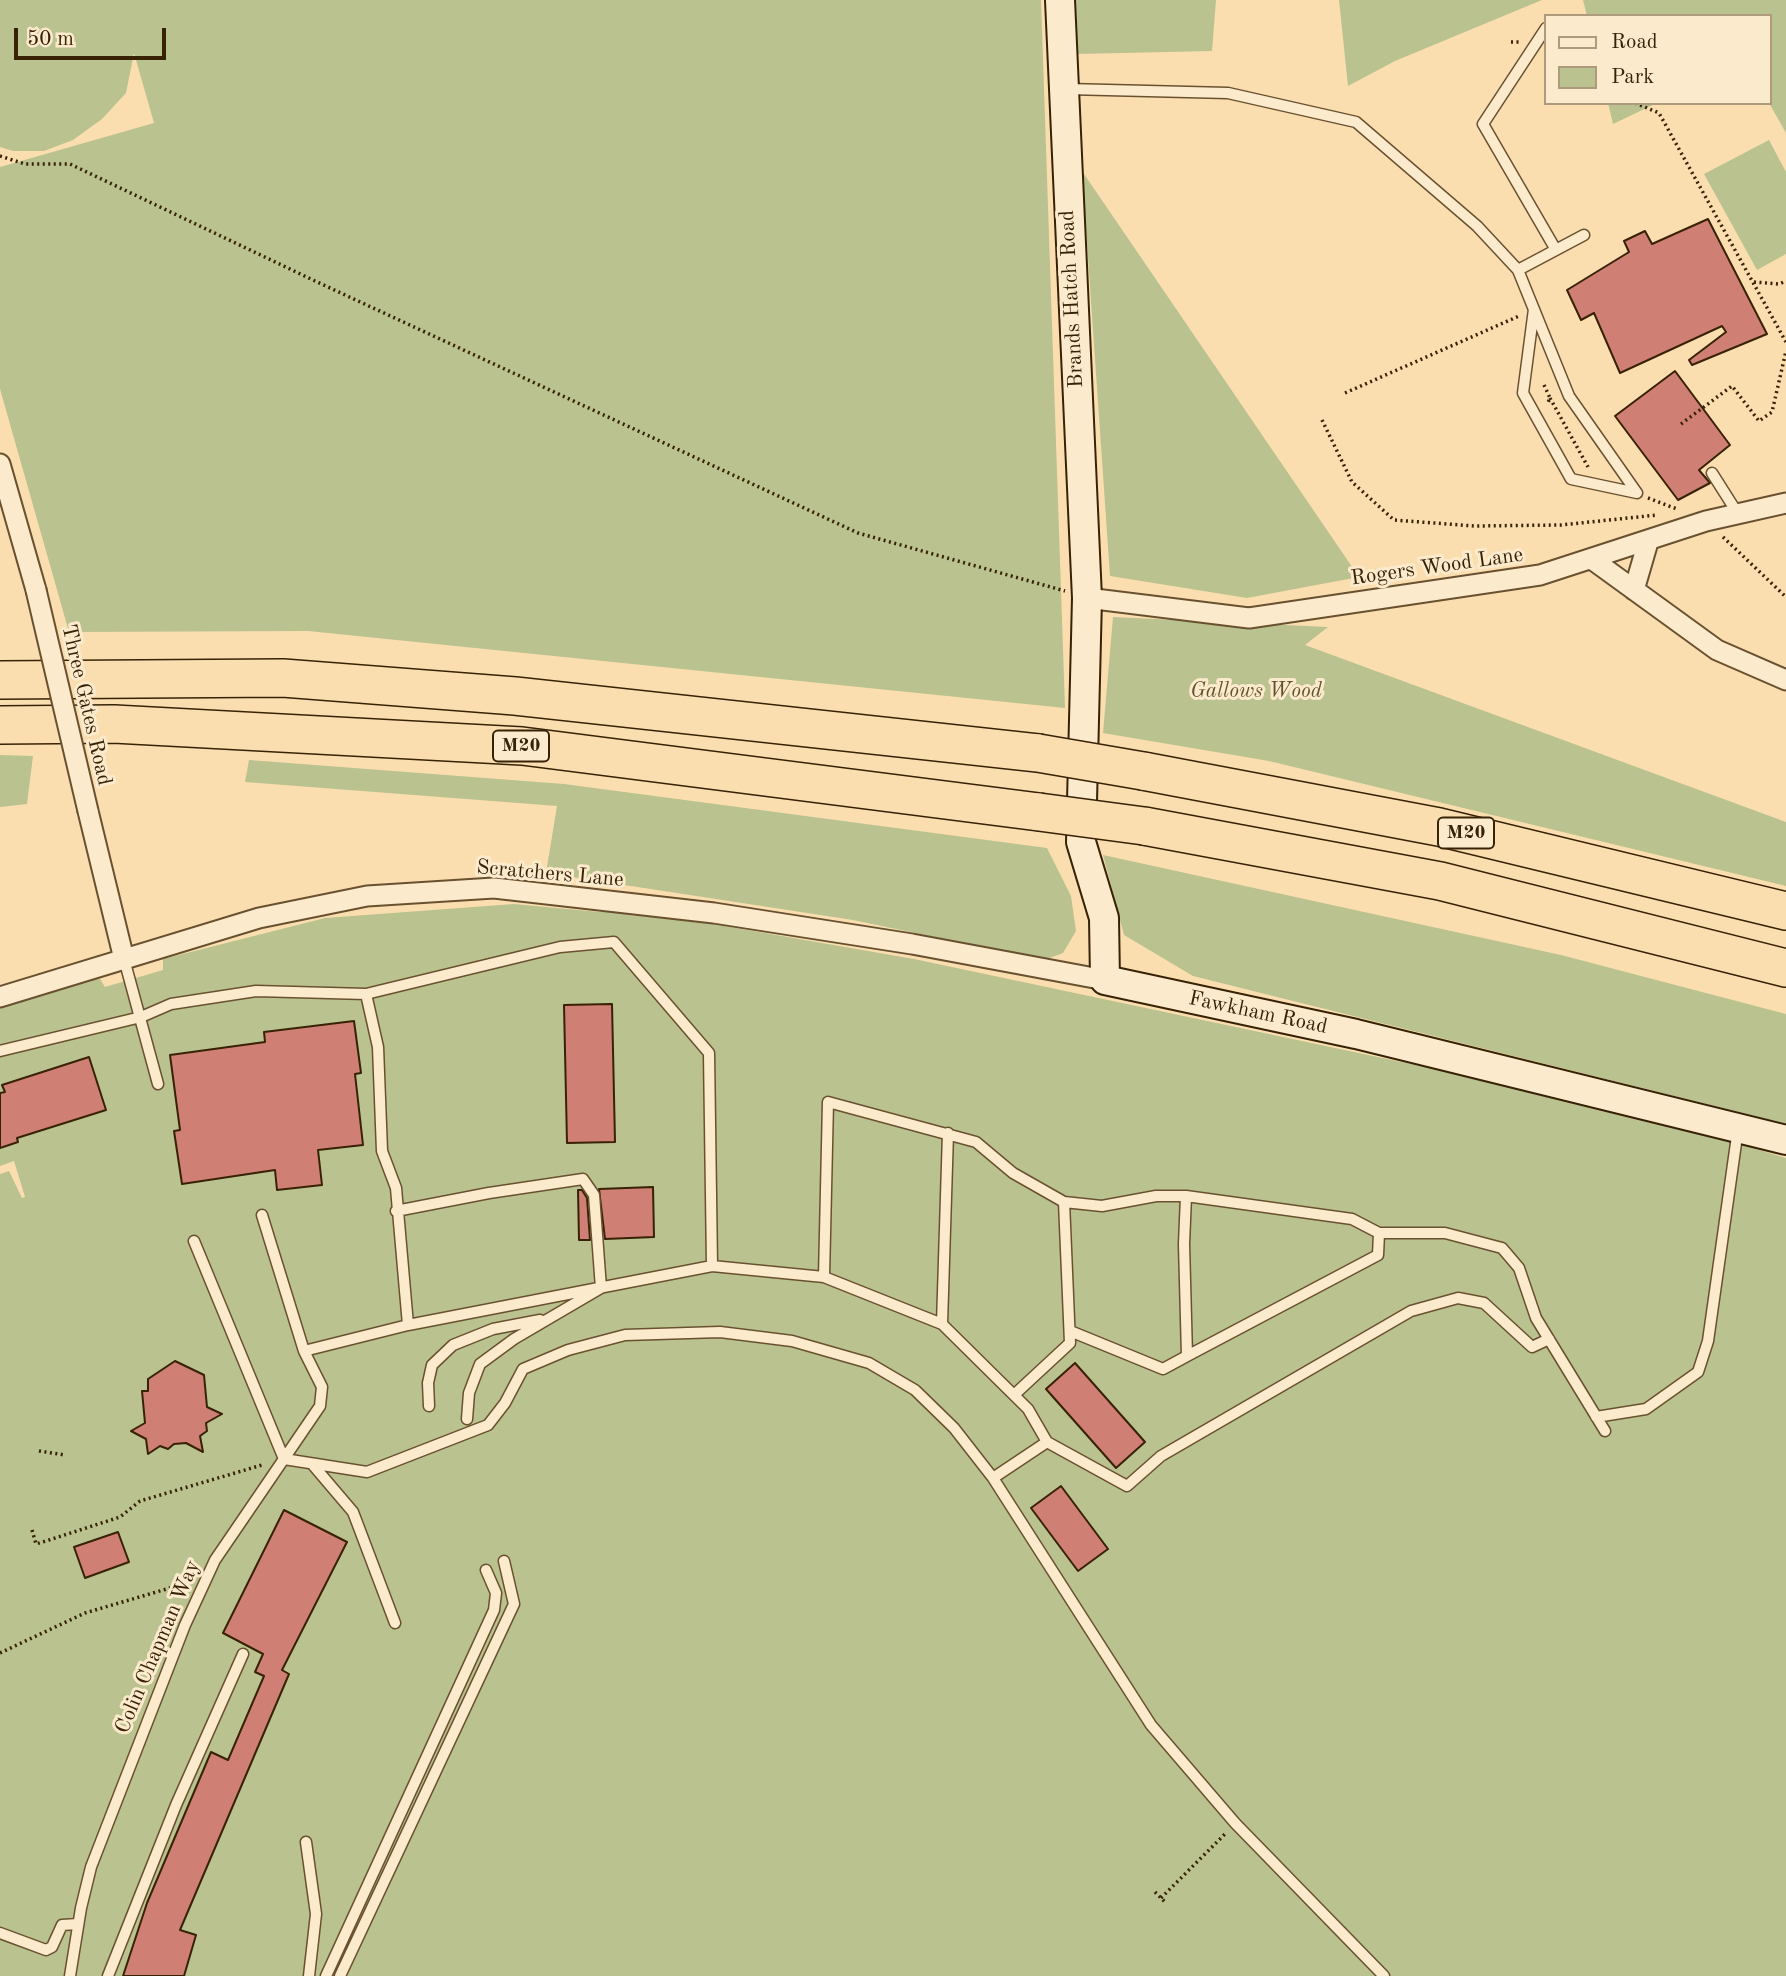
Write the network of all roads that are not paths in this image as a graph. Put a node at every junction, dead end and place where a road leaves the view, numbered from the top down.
1 (1060, 0) edge
2 (1544, 31) edge
3 (1063, 89) junction
4 (1584, 235) dead end
5 (1556, 250) junction
6 (1518, 270) junction
7 (1534, 309) junction
8 (0, 464) edge
9 (1712, 473) dead end
10 (1786, 503) edge
11 (1738, 514) junction
12 (1648, 542) junction
13 (1593, 560) junction
14 (1634, 590) junction
15 (1087, 598) junction
16 (0, 680) edge
17 (1786, 680) edge
18 (0, 725) edge
19 (1786, 911) edge
20 (124, 959) junction
21 (1786, 968) edge
22 (1105, 980) junction
23 (366, 994) junction
24 (0, 997) edge
25 (141, 1017) junction
26 (0, 1051) edge
27 (158, 1084) dead end
28 (1738, 1127) junction
29 (948, 1133) junction
30 (1786, 1140) edge
31 (1186, 1196) junction
32 (1065, 1202) junction
33 (396, 1211) junction
34 (262, 1215) dead end
35 (1379, 1233) junction
36 (194, 1241) dead end
37 (712, 1266) junction
38 (824, 1277) junction
39 (601, 1288) junction
40 (548, 1319) junction
41 (942, 1324) junction
42 (408, 1325) junction
43 (1070, 1331) junction
44 (1549, 1339) junction
45 (304, 1351) junction
46 (1187, 1356) junction
47 (1015, 1394) junction
48 (429, 1406) dead end
49 (1596, 1417) junction
50 (467, 1419) dead end
51 (1605, 1430) dead end
52 (1047, 1442) junction
53 (284, 1459) junction
54 (313, 1465) junction
55 (993, 1478) junction
56 (504, 1561) dead end
57 (486, 1570) dead end
58 (395, 1623) dead end
59 (243, 1654) dead end
60 (306, 1842) dead end
61 (78, 1924) junction
62 (0, 1933) edge
63 (70, 1976) edge
64 (108, 1976) edge
65 (309, 1976) edge
66 (326, 1976) edge
67 (340, 1976) edge
68 (1384, 1976) edge

1 - 3 street, Brands Hatch Road
2 - 5 lane
3 - 6 lane
3 - 15 street, Brands Hatch Road
4 - 5 lane
5 - 6 lane
6 - 7 lane
7 - 7 lane
8 - 20 street, Three Gates Road, bridge
9 - 11 lane
10 - 11 street, Rogers Wood Lane
11 - 12 street, Rogers Wood Lane
12 - 13 street, Rogers Wood Lane
12 - 14 street
13 - 14 street
13 - 15 street, Rogers Wood Lane
14 - 17 street
15 - 22 street
16 - 19 highway, M20, bridge
18 - 21 highway, M20, bridge
20 - 22 street, Scratchers Lane
20 - 24 street, Scratchers Lane
20 - 25 lane
22 - 28 street, Fawkham Road
23 - 25 lane
23 - 33 lane
23 - 37 lane
25 - 26 lane
25 - 27 lane
28 - 30 street, Fawkham Road
28 - 49 lane
29 - 32 lane
29 - 38 lane
29 - 41 lane
31 - 32 lane
31 - 35 lane
31 - 46 lane
32 - 43 lane
33 - 39 lane
33 - 42 lane
34 - 45 lane
35 - 44 lane
35 - 46 lane
36 - 53 lane
37 - 38 lane
37 - 39 lane
38 - 41 lane
39 - 40 lane
39 - 42 lane
40 - 48 lane
40 - 50 lane
41 - 47 lane
42 - 45 lane
43 - 46 lane
43 - 47 lane
44 - 49 lane
44 - 52 lane
45 - 53 lane, Colin Chapman Way
47 - 52 lane
49 - 51 lane
52 - 55 lane
53 - 54 lane
53 - 61 lane, Colin Chapman Way
54 - 55 lane
54 - 58 lane
55 - 68 lane
56 - 67 lane
57 - 66 lane
59 - 64 lane
60 - 65 lane
61 - 62 lane
61 - 63 lane, Colin Chapman Way

